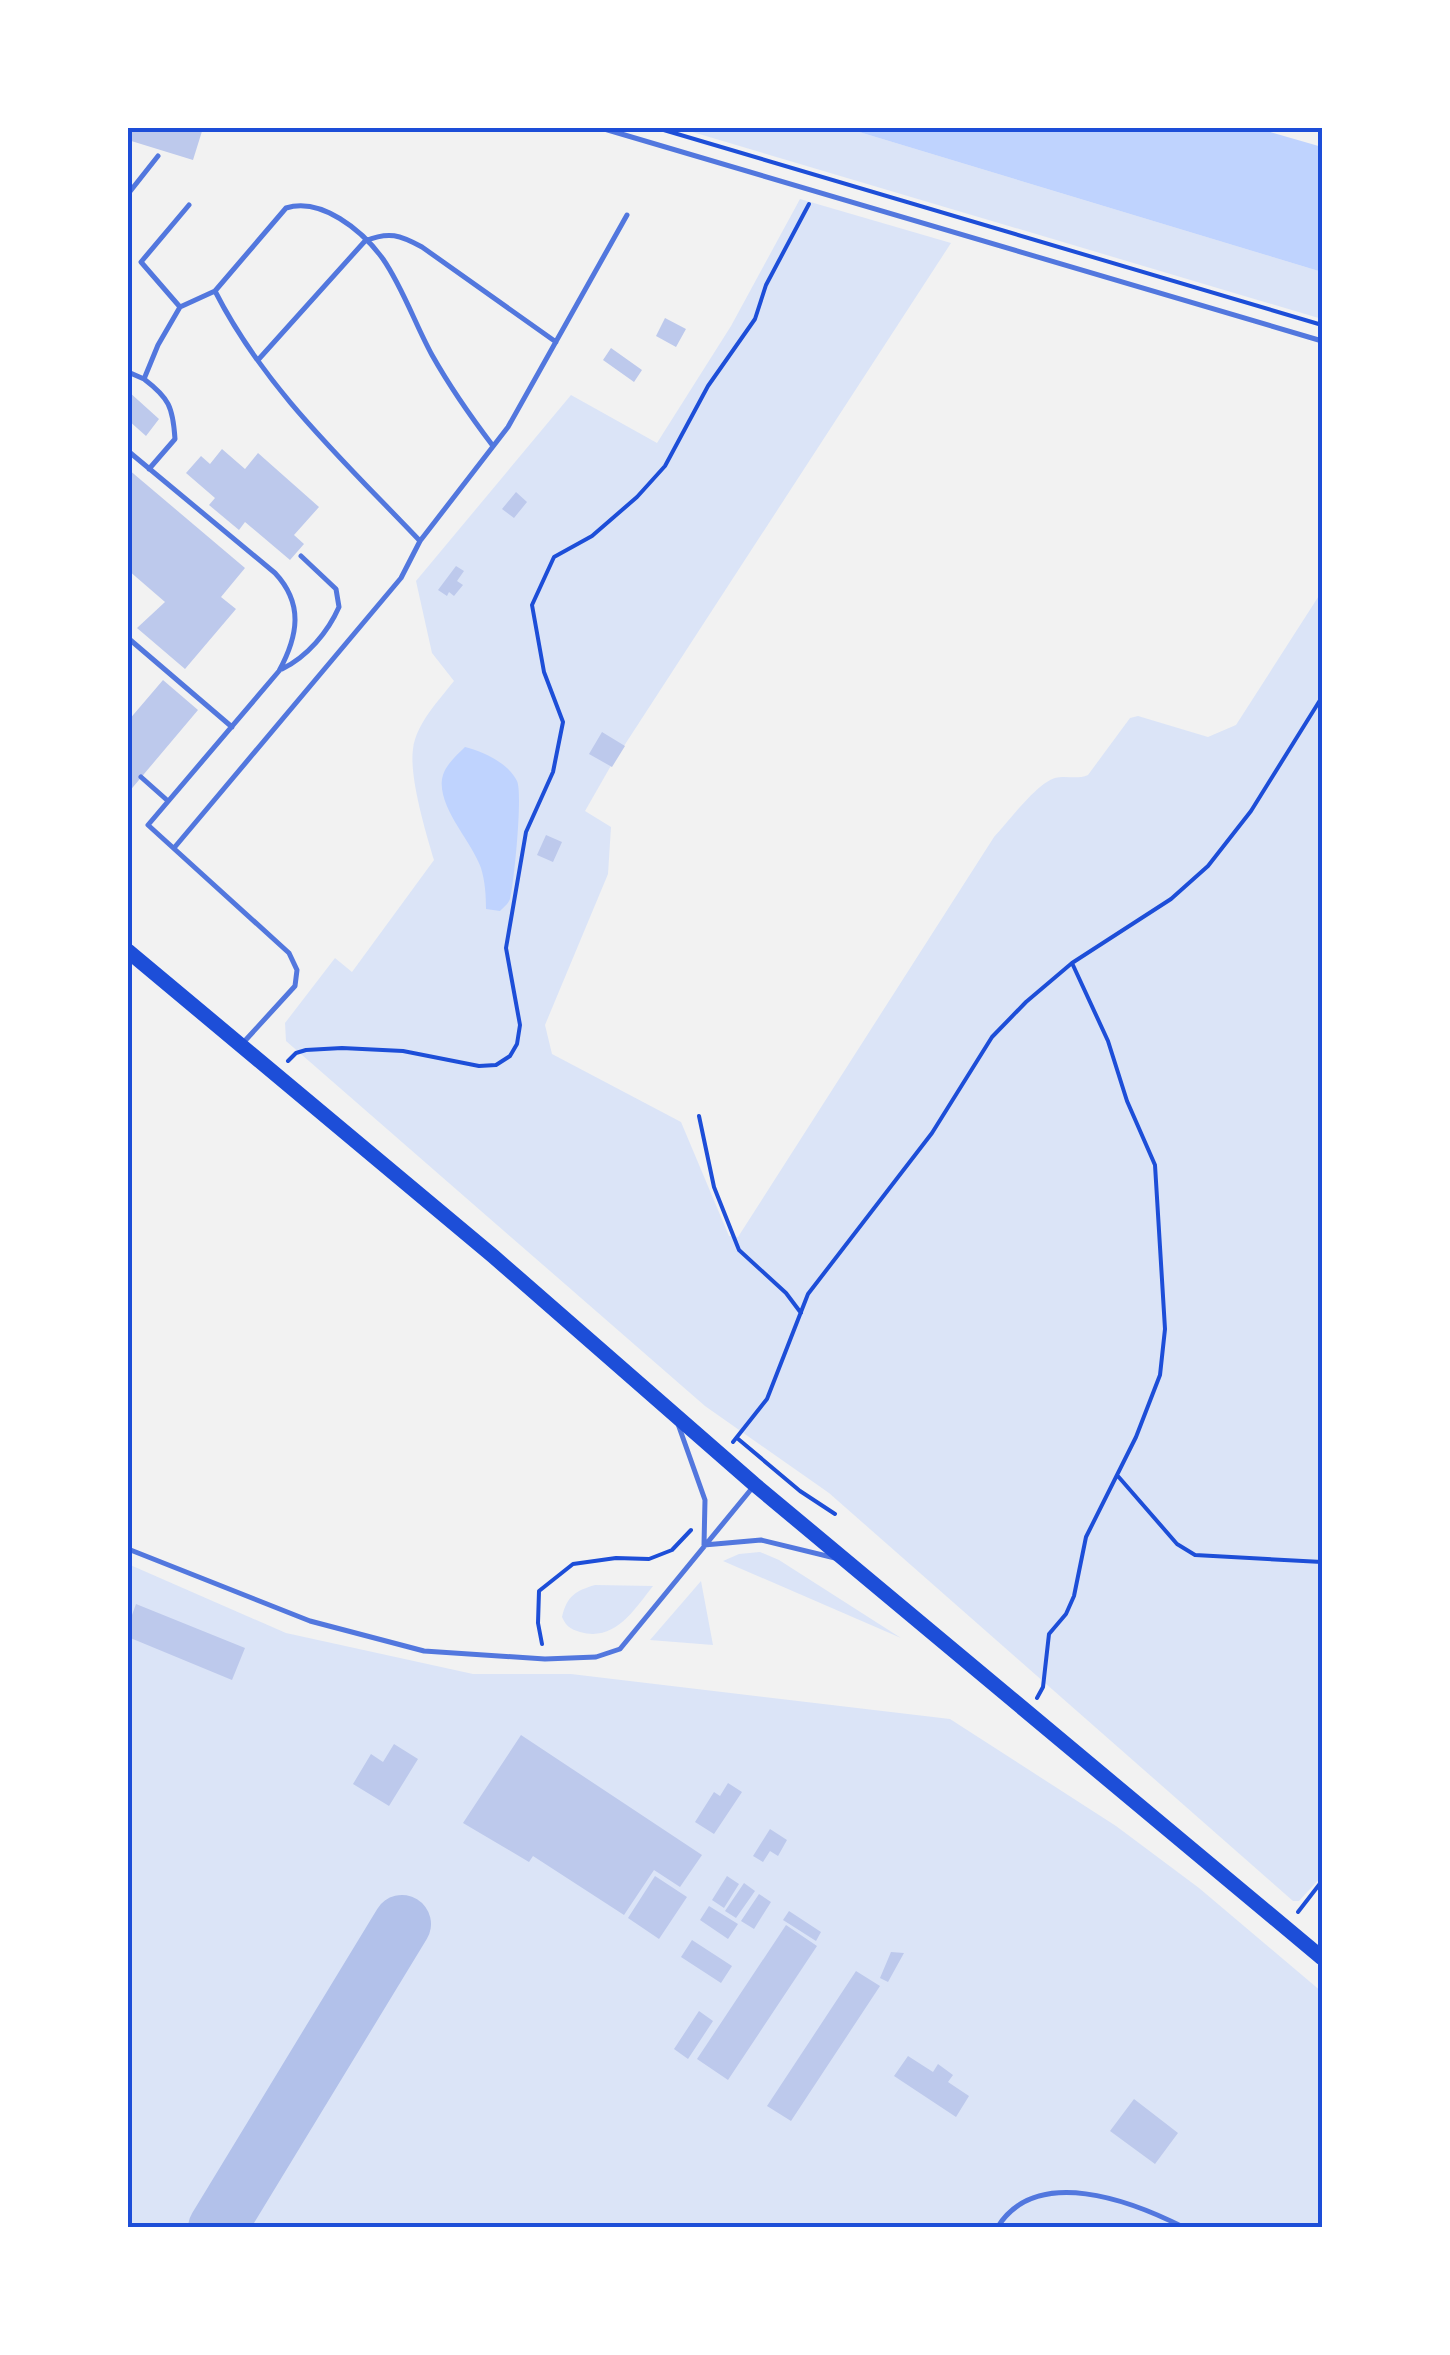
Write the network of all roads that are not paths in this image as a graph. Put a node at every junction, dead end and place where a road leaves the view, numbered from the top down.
1 (600, 128) edge
2 (158, 156) dead end
3 (128, 194) edge
4 (189, 205) dead end
5 (628, 215) dead end
6 (366, 241) junction
7 (215, 291) junction
8 (180, 307) junction
9 (1322, 341) edge
10 (556, 342) junction
11 (258, 360) junction
12 (128, 372) edge
13 (144, 379) junction
14 (492, 446) junction
15 (128, 451) edge
16 (150, 469) junction
17 (420, 541) junction
18 (301, 556) dead end
19 (128, 638) edge
20 (280, 670) junction
21 (232, 728) junction
22 (141, 777) dead end
23 (168, 801) junction
24 (174, 848) junction
25 (128, 952) edge
26 (240, 1046) junction
27 (674, 1414) junction
28 (754, 1484) junction
29 (704, 1545) junction
30 (128, 1549) edge
31 (848, 1561) junction
32 (1322, 1958) edge
33 (997, 2228) edge
34 (1184, 2228) edge

1 - 9 lane
2 - 3 lane
4 - 8 lane
5 - 10 lane
6 - 7 lane
6 - 10 lane
6 - 11 lane
6 - 14 lane
7 - 8 lane
7 - 11 lane
8 - 13 lane
10 - 14 lane
11 - 17 lane
12 - 13 lane
13 - 16 lane
14 - 17 lane
15 - 16 lane
16 - 20 lane
17 - 24 lane
18 - 20 lane
19 - 21 lane
20 - 21 lane
21 - 23 lane
22 - 23 lane
23 - 24 lane
24 - 26 lane
25 - 26 main road
26 - 27 main road
27 - 28 main road
27 - 29 lane
28 - 29 lane
28 - 31 main road
29 - 30 lane
29 - 31 lane
31 - 32 main road
33 - 34 lane

